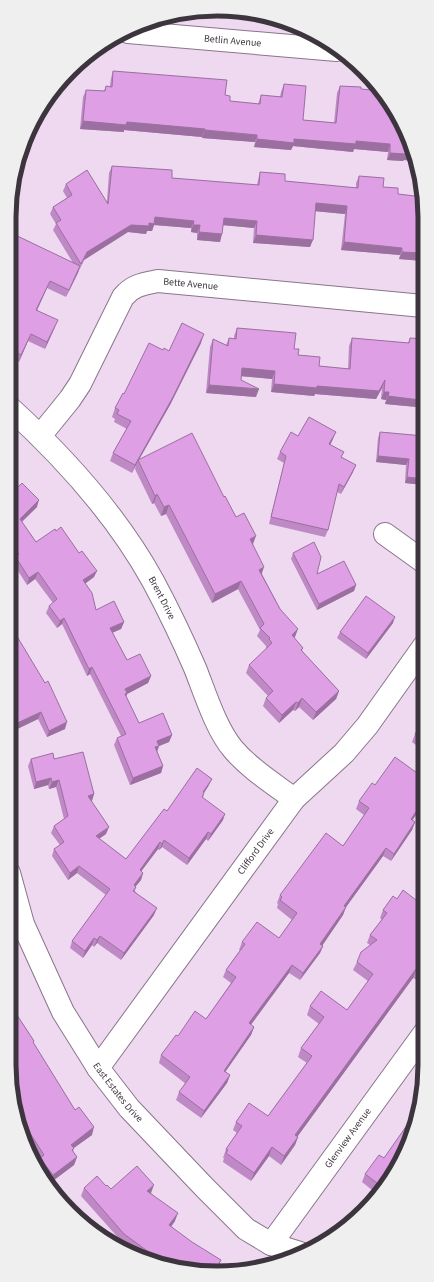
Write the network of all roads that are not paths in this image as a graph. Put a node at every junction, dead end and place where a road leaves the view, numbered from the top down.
1 (137, 33) edge
2 (328, 49) edge
3 (418, 306) edge
4 (16, 414) edge
5 (40, 436) junction
6 (385, 534) dead end
7 (418, 558) edge
8 (418, 654) edge
9 (294, 799) junction
10 (16, 898) edge
11 (418, 1042) edge
12 (98, 1068) junction
13 (271, 1244) junction
14 (295, 1251) edge

1 - 2 street, Betlin Avenue
3 - 5 street, Bette Avenue
4 - 5 street, Brent Drive
5 - 9 street, Brent Drive
6 - 7 street
8 - 9 street, Clifford Drive
9 - 12 street, Clifford Drive
10 - 12 street, East Estates Drive
11 - 13 street, Glenview Avenue
12 - 13 street, East Estates Drive
13 - 14 street, East Estates Drive

